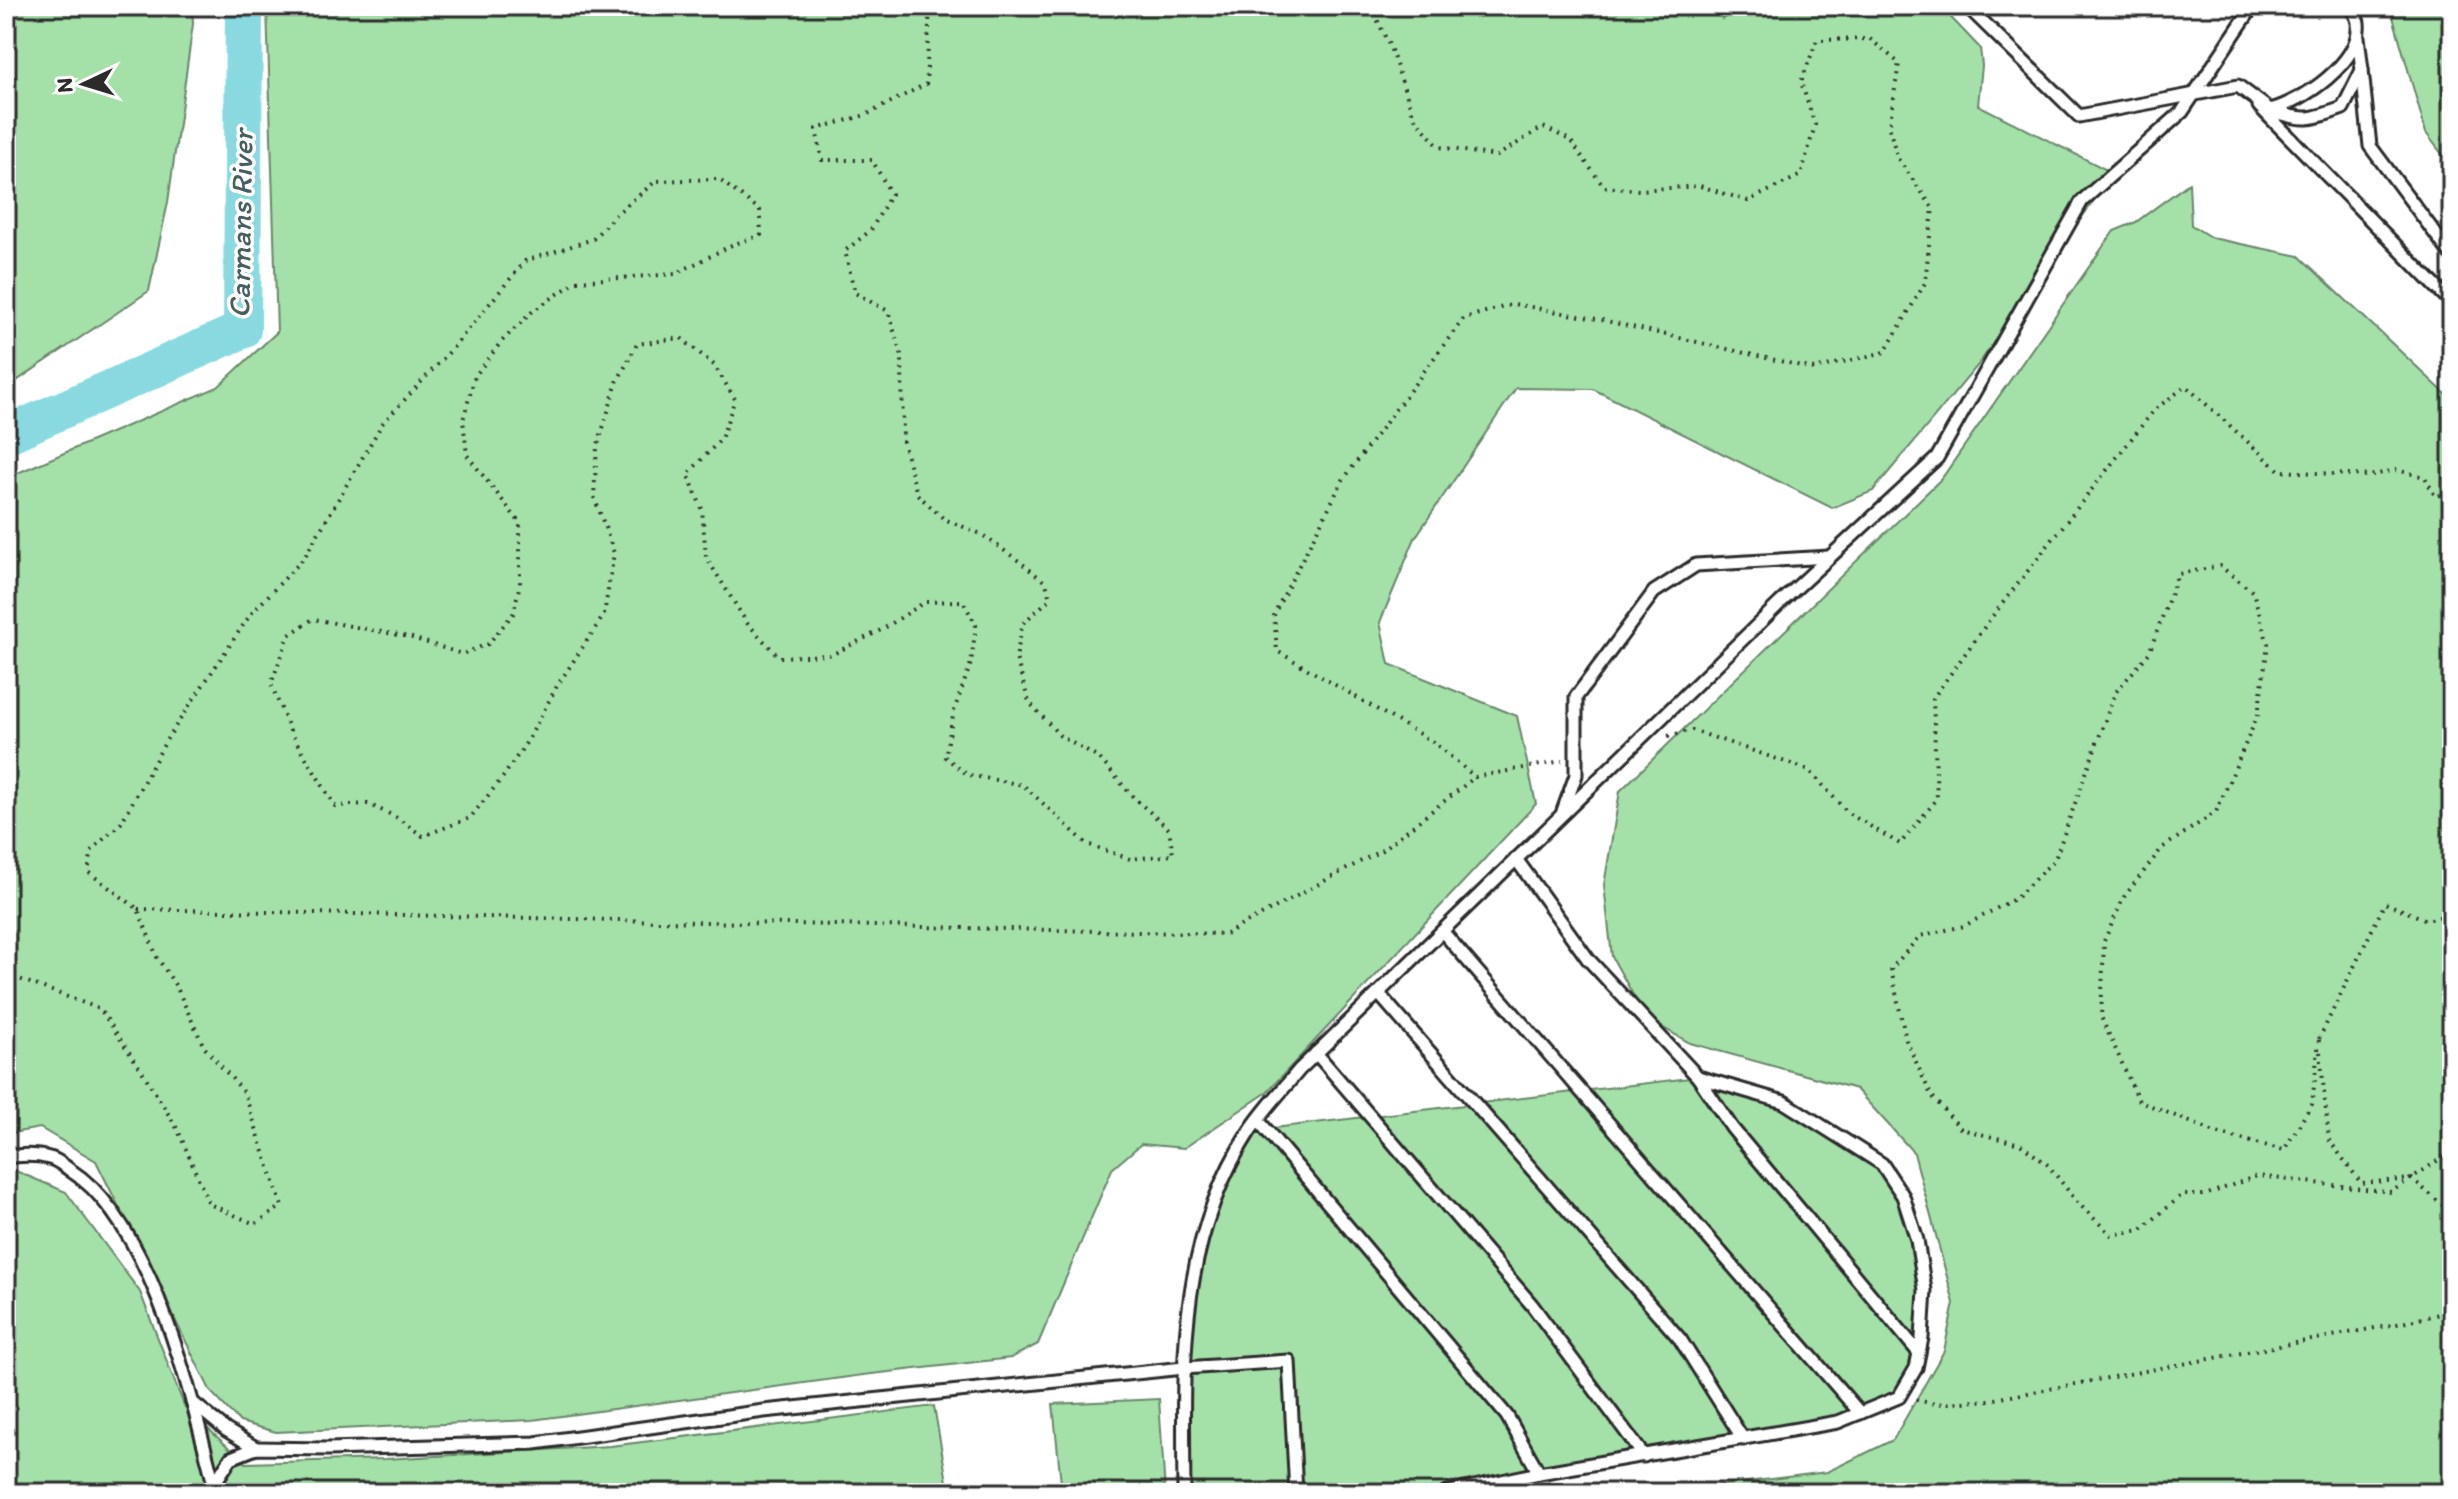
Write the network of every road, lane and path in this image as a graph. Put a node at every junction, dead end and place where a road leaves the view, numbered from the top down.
1 (930, 6) edge
2 (1371, 6) edge
3 (1967, 6) edge
4 (2253, 6) edge
5 (2351, 6) edge
6 (2357, 30) junction
7 (2362, 70) junction
8 (2248, 94) junction
9 (2193, 95) junction
10 (2270, 110) junction
11 (2452, 256) edge
12 (2452, 303) edge
13 (2452, 493) edge
14 (1830, 557) junction
15 (1663, 737) dead end
16 (1577, 757) junction
17 (1475, 777) junction
18 (1562, 814) junction
19 (1516, 859) junction
20 (138, 909) junction
21 (2452, 914) edge
22 (1443, 932) junction
23 (6, 974) edge
24 (1379, 994) junction
25 (2319, 1040) junction
26 (1316, 1053) junction
27 (1698, 1077) junction
28 (1258, 1120) junction
29 (2452, 1151) edge
30 (6, 1157) edge
31 (2412, 1179) junction
32 (2452, 1213) edge
33 (2452, 1311) edge
34 (1919, 1353) junction
35 (1184, 1368) junction
36 (1899, 1397) junction
37 (192, 1402) junction
38 (1860, 1413) junction
39 (1743, 1439) junction
40 (256, 1448) junction
41 (1644, 1456) junction
42 (1539, 1473) junction
43 (214, 1488) edge
44 (1184, 1493) edge
45 (1296, 1493) edge
46 (1446, 1493) edge

1 - 20 path
2 - 17 path
3 - 9 lane
4 - 9 lane
5 - 6 lane
6 - 7 lane
6 - 10 lane
7 - 10 lane
7 - 11 lane
8 - 9 lane
8 - 10 lane
8 - 12 lane
9 - 14 lane
13 - 15 path
14 - 16 lane
14 - 18 lane
16 - 17 path
16 - 18 lane
17 - 20 path
18 - 19 lane
19 - 22 lane
19 - 27 lane
20 - 23 path
21 - 25 path
22 - 24 lane
22 - 38 lane
24 - 26 lane
24 - 39 lane
25 - 31 path
25 - 31 path
26 - 28 lane
26 - 41 lane
27 - 34 lane
27 - 34 lane
28 - 35 lane
28 - 42 lane
29 - 31 path
30 - 37 lane
31 - 32 path
33 - 36 path
34 - 36 lane
35 - 40 lane
35 - 44 lane
35 - 45 lane
36 - 38 lane
37 - 40 lane
37 - 43 lane
38 - 39 lane
39 - 41 lane
40 - 43 lane
41 - 42 lane
42 - 46 lane

